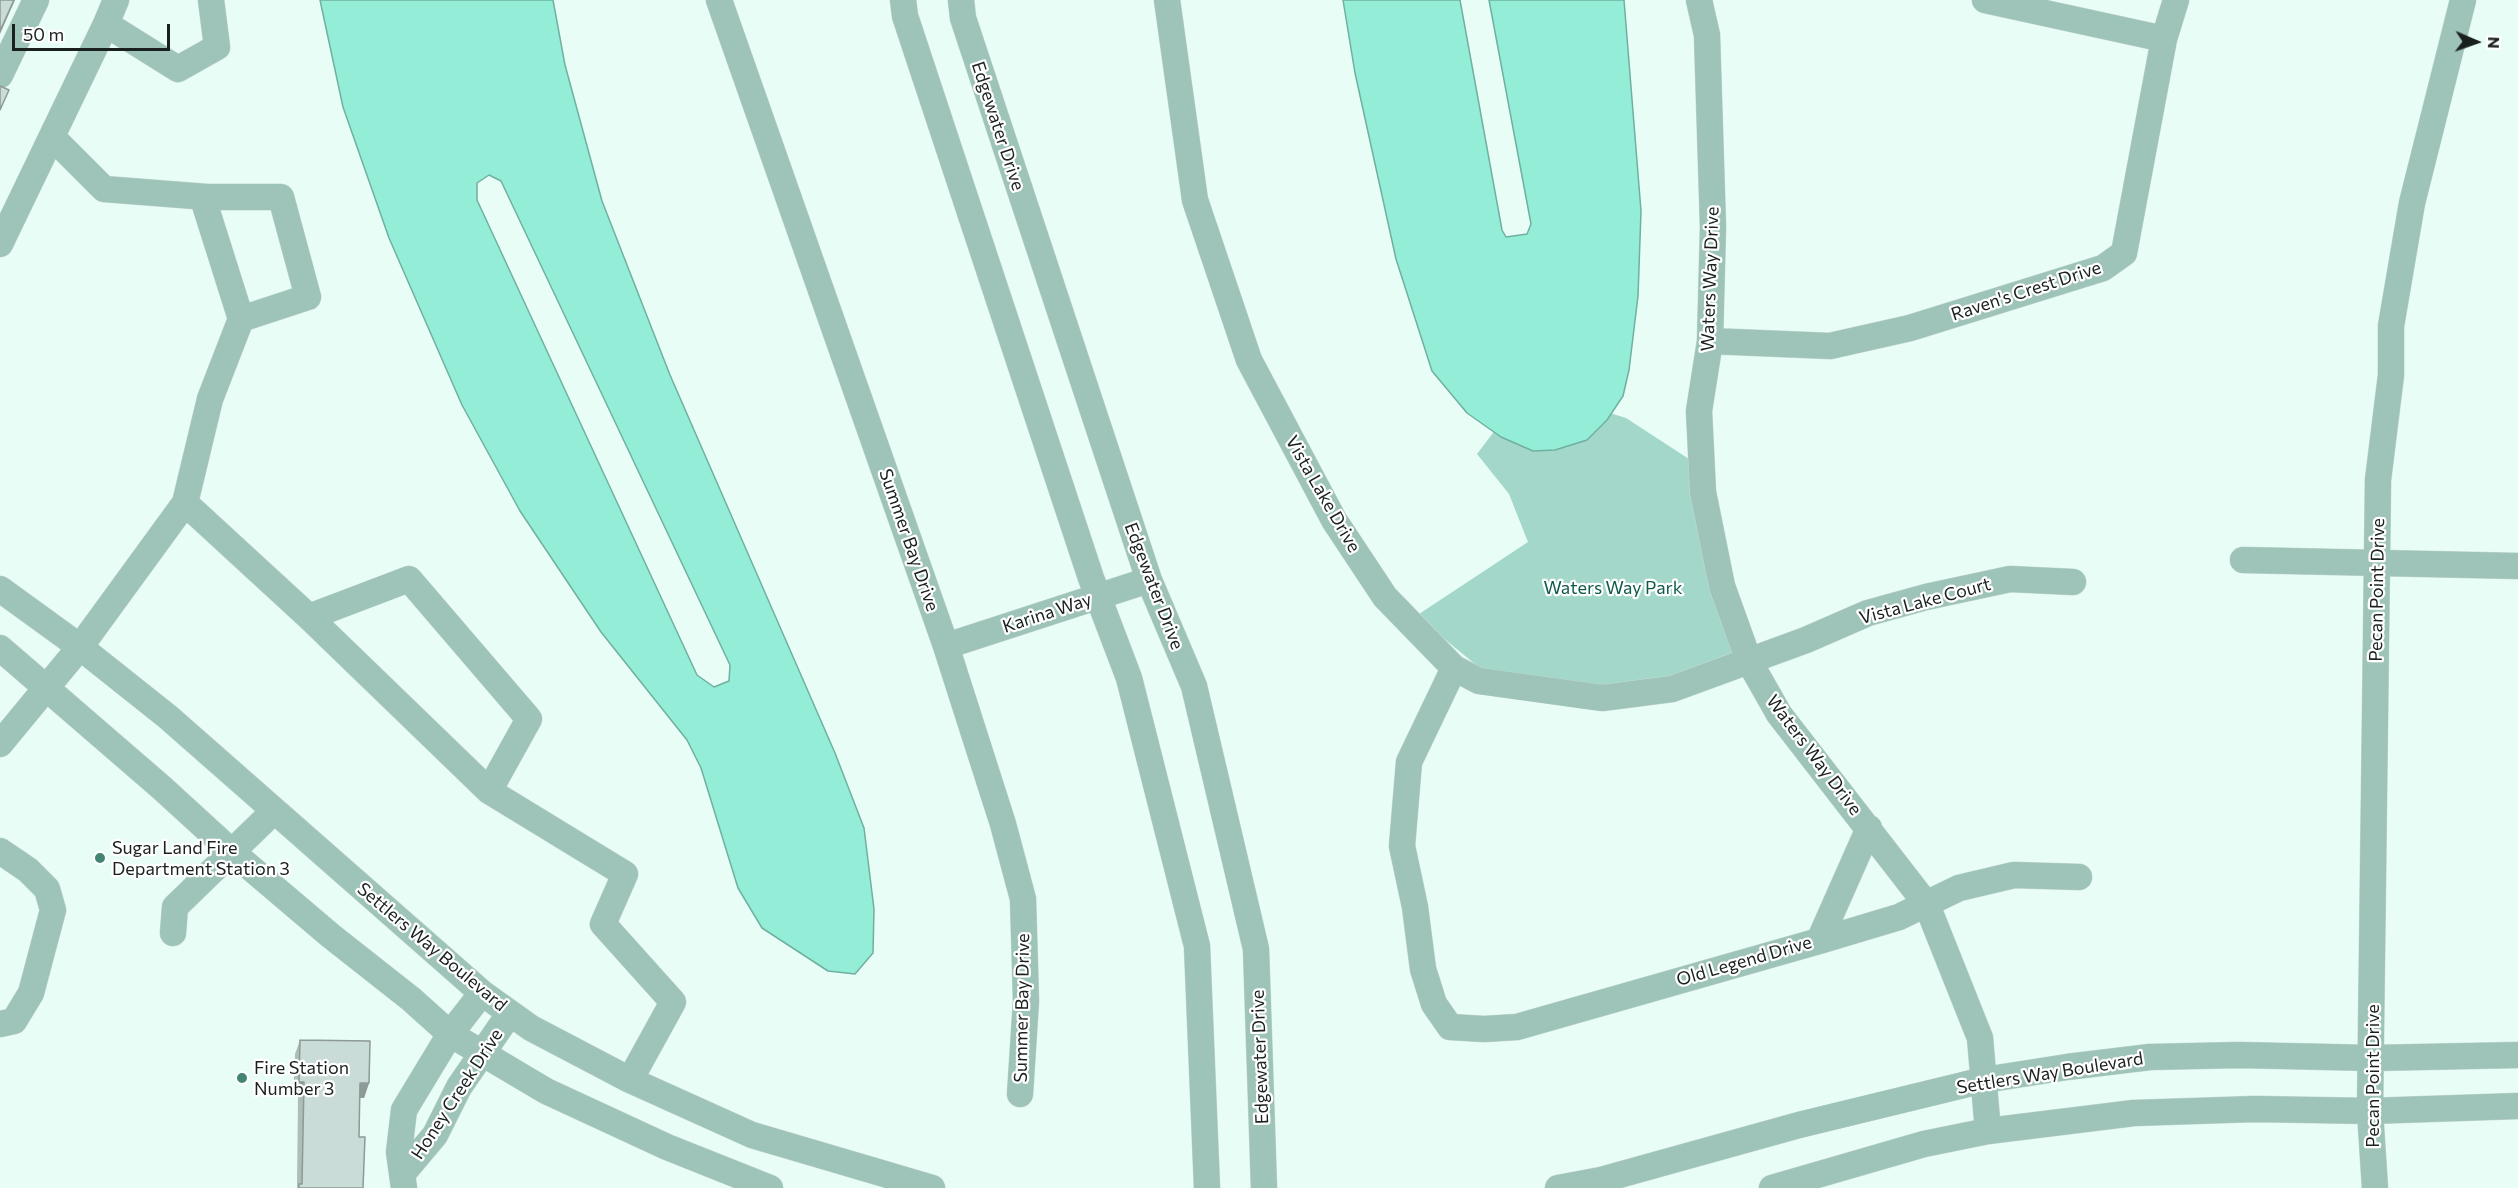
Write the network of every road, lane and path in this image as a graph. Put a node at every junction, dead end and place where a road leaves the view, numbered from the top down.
1 (36, 0) edge
2 (116, 0) edge
3 (211, 0) edge
4 (720, 0) edge
5 (903, 0) edge
6 (961, 0) edge
7 (1167, 0) edge
8 (1699, 0) edge
9 (1985, 0) edge
10 (2176, 0) edge
11 (2463, 0) edge
12 (106, 24) junction
13 (2164, 39) junction
14 (0, 75) edge
15 (53, 138) junction
16 (207, 197) junction
17 (0, 244) edge
18 (241, 319) junction
19 (1710, 341) junction
20 (185, 503) junction
21 (2243, 560) dead end
22 (2377, 564) junction
23 (2518, 566) edge
24 (1149, 580) junction
25 (2073, 582) dead end
26 (0, 590) edge
27 (1098, 597) junction
28 (309, 617) junction
29 (946, 646) junction
30 (80, 647) junction
31 (0, 648) edge
32 (1749, 661) junction
33 (1454, 668) junction
34 (46, 687) junction
35 (0, 744) edge
36 (489, 791) junction
37 (274, 810) junction
38 (1869, 828) junction
39 (0, 851) edge
40 (232, 852) junction
41 (2079, 877) dead end
42 (1927, 905) junction
43 (173, 933) dead end
44 (1819, 941) junction
45 (482, 993) junction
46 (510, 1013) junction
47 (0, 1024) edge
48 (450, 1034) junction
49 (482, 1053) junction
50 (2518, 1055) edge
51 (2372, 1058) junction
52 (630, 1080) junction
53 (1984, 1080) junction
54 (1020, 1094) dead end
55 (2518, 1106) edge
56 (2370, 1111) junction
57 (1988, 1131) junction
58 (404, 1181) edge
59 (1602, 1184) edge
60 (770, 1188) edge
61 (932, 1188) edge
62 (1207, 1188) edge
63 (1264, 1188) edge
64 (1558, 1188) edge
65 (1772, 1188) edge
66 (2375, 1188) edge

1 - 14 street
2 - 12 street
3 - 12 street
4 - 29 street, Summer Bay Drive
5 - 27 street
6 - 24 street, Edgewater Drive
7 - 33 street, Vista Lake Drive
8 - 19 street, Waters Way Drive
9 - 13 street
10 - 13 street, Raven's Crest Drive
11 - 22 street, Pecan Point Drive
12 - 15 street
13 - 19 street, Raven's Crest Drive
15 - 16 street
15 - 17 street
16 - 18 street
16 - 18 street
18 - 20 street
19 - 32 street, Waters Way Drive
20 - 28 street
20 - 30 street
21 - 22 street
22 - 23 street
22 - 51 street, Pecan Point Drive
24 - 27 street, Karina Way
24 - 63 street, Edgewater Drive
25 - 32 street, Vista Lake Court
26 - 30 street, Settlers Way Boulevard
27 - 29 street, Karina Way
27 - 62 street
28 - 36 street
28 - 36 street
29 - 54 street, Summer Bay Drive
30 - 34 street
30 - 37 street, Settlers Way Boulevard
31 - 34 street
32 - 33 street, Vista Lake Drive
32 - 38 street, Waters Way Drive
33 - 44 street, Old Legend Drive
34 - 35 street
34 - 40 street
36 - 52 street
37 - 40 street
37 - 45 street, Settlers Way Boulevard
38 - 42 street, Waters Way Drive
38 - 44 street, Old Legend Drive
39 - 47 street
40 - 43 street
40 - 48 street
41 - 42 street
42 - 44 street
42 - 53 street, Waters Way Drive
45 - 46 street, Settlers Way Boulevard
45 - 48 street, Honey Creek Drive
46 - 49 street, Honey Creek Drive
46 - 52 street, Settlers Way Boulevard
48 - 49 street
48 - 58 street, Honey Creek Drive
49 - 58 street, Honey Creek Drive
49 - 60 street
50 - 51 street, Settlers Way Boulevard
51 - 53 street, Settlers Way Boulevard
51 - 56 street, Pecan Point Drive
52 - 61 street, Settlers Way Boulevard
53 - 57 street, Waters Way Drive
53 - 59 street, Settlers Way Boulevard
55 - 56 street
56 - 57 street
56 - 66 street, Pecan Point Drive
57 - 65 street
59 - 64 street, Settlers Way Boulevard

